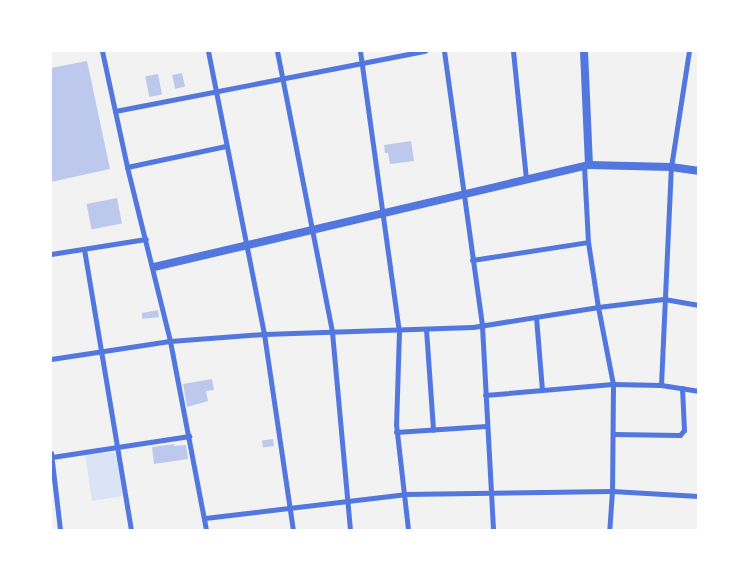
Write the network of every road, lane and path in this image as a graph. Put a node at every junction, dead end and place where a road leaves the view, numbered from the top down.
1 (102, 51) edge
2 (208, 51) edge
3 (277, 51) edge
4 (360, 51) edge
5 (425, 51) edge
6 (444, 51) edge
7 (513, 51) edge
8 (584, 51) edge
9 (689, 51) edge
10 (363, 63) junction
11 (282, 78) junction
12 (216, 91) junction
13 (115, 111) junction
14 (226, 146) junction
15 (587, 165) junction
16 (127, 167) junction
17 (671, 167) junction
18 (698, 172) edge
19 (526, 179) junction
20 (462, 194) junction
21 (384, 212) junction
22 (312, 230) junction
23 (146, 239) junction
24 (588, 242) junction
25 (246, 245) junction
26 (84, 248) junction
27 (51, 254) edge
28 (472, 260) junction
29 (154, 267) junction
30 (664, 299) junction
31 (698, 305) edge
32 (598, 307) junction
33 (536, 317) junction
34 (482, 326) junction
35 (426, 330) junction
36 (399, 331) junction
37 (332, 332) junction
38 (264, 334) junction
39 (170, 341) junction
40 (101, 352) junction
41 (51, 359) edge
42 (614, 384) junction
43 (661, 385) junction
44 (682, 388) junction
45 (542, 390) junction
46 (698, 391) edge
47 (485, 395) junction
48 (486, 426) junction
49 (433, 430) junction
50 (396, 432) junction
51 (613, 434) junction
52 (189, 436) junction
53 (118, 448) junction
54 (51, 454) edge
55 (52, 457) edge
56 (51, 468) edge
57 (612, 491) junction
58 (491, 492) junction
59 (405, 494) junction
60 (698, 496) edge
61 (347, 501) junction
62 (290, 508) junction
63 (205, 518) junction
64 (60, 530) edge
65 (131, 530) edge
66 (206, 530) edge
67 (292, 530) edge
68 (350, 530) edge
69 (408, 530) edge
70 (493, 530) edge
71 (609, 530) edge

1 - 13 street
2 - 12 street
3 - 11 street
4 - 10 street
5 - 10 street
6 - 20 street
7 - 19 street
8 - 15 street
9 - 17 street
10 - 11 street
10 - 21 street
11 - 12 street
11 - 22 street
12 - 13 street
12 - 14 street
13 - 16 street
14 - 16 street
14 - 25 street
15 - 17 street
15 - 19 street
15 - 24 street
16 - 23 street
17 - 18 street
17 - 30 street
19 - 20 street
20 - 21 street
20 - 28 street
21 - 22 street
21 - 36 street
22 - 25 street
22 - 37 street
23 - 26 street
23 - 29 street
24 - 28 street
24 - 32 street
25 - 29 street
25 - 38 street
26 - 27 street
26 - 40 street
28 - 34 street
29 - 39 street
30 - 31 street
30 - 32 street
30 - 43 street
32 - 33 street
32 - 42 street
33 - 34 street
33 - 45 street
34 - 35 street
34 - 47 street
35 - 36 street
35 - 49 street
36 - 37 street
36 - 50 street
37 - 38 street
37 - 61 street
38 - 39 street
38 - 62 street
39 - 40 street
39 - 52 street
40 - 41 street
40 - 53 street
42 - 43 street
42 - 45 street
42 - 51 street
43 - 44 street
44 - 46 street
44 - 51 street
45 - 47 street
47 - 48 street
48 - 49 street
48 - 58 street
49 - 50 street
50 - 59 street
51 - 57 street
52 - 53 street
52 - 63 street
53 - 55 street
53 - 65 street
54 - 55 street
55 - 56 street
56 - 64 street
57 - 58 street
57 - 60 street
57 - 71 street
58 - 59 street
58 - 70 street
59 - 61 street
59 - 69 street
61 - 62 street
61 - 68 street
62 - 63 street
62 - 67 street
63 - 66 street

